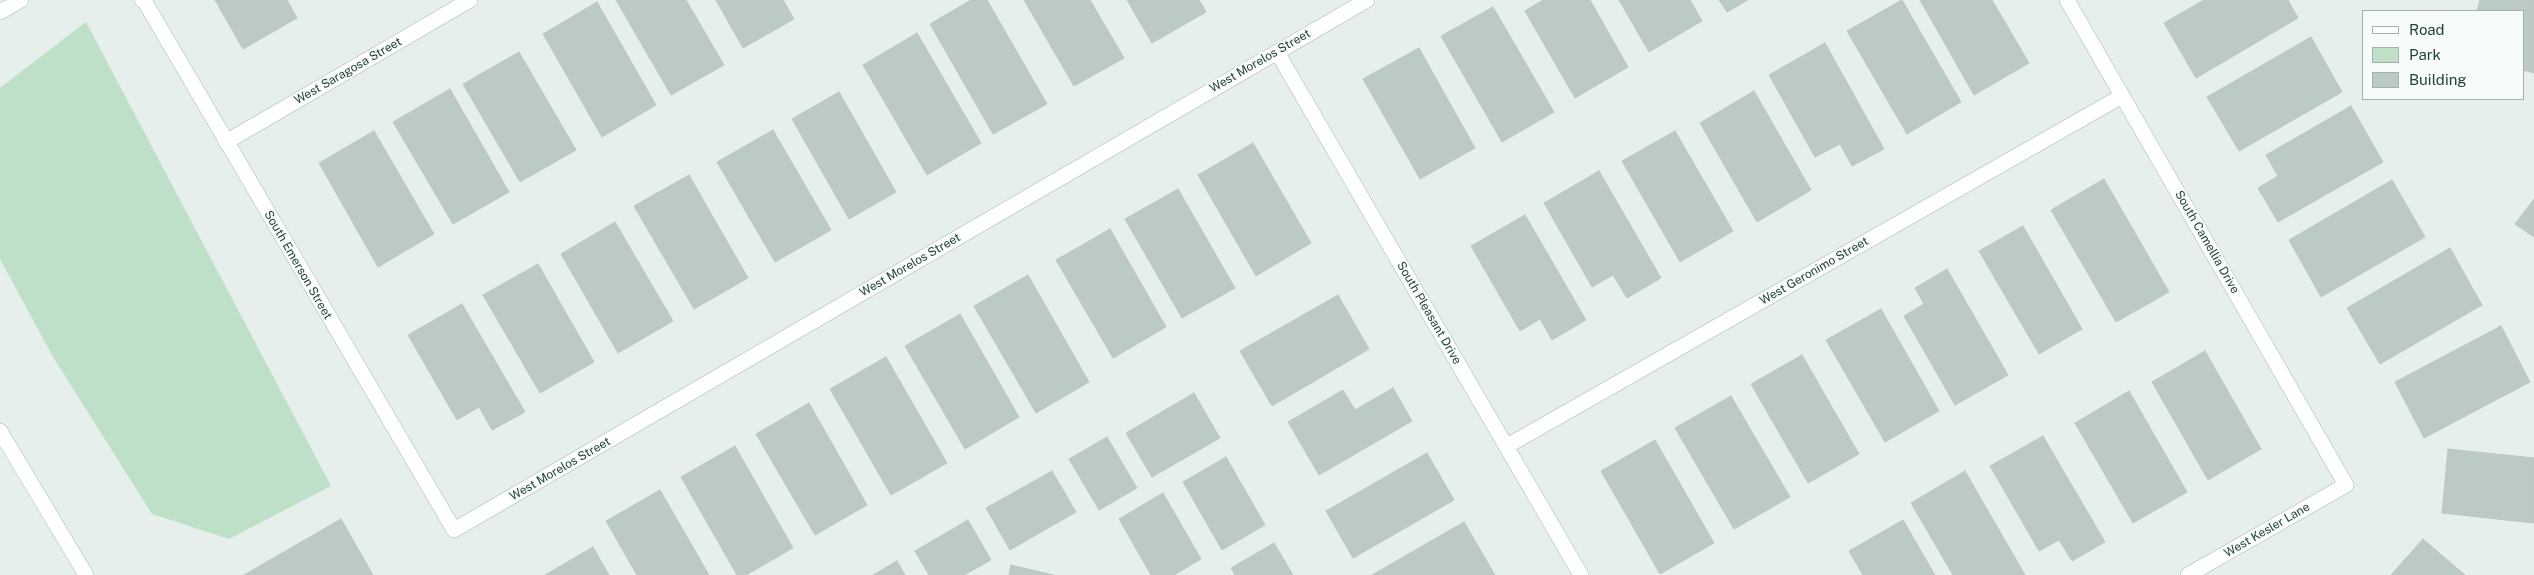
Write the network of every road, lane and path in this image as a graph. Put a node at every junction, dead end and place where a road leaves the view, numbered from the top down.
1 (21, 0) edge
2 (142, 0) edge
3 (470, 0) edge
4 (1367, 0) edge
5 (2067, 0) edge
6 (0, 12) edge
7 (1277, 52) junction
8 (2122, 96) junction
9 (226, 142) junction
10 (0, 431) edge
11 (1507, 446) junction
12 (2346, 484) joint
13 (454, 530) joint
14 (86, 575) edge
15 (1581, 575) edge
16 (2188, 575) edge

1 - 6 street
2 - 9 street, South Emerson Street
3 - 9 street, West Saragosa Street
4 - 7 street, West Morelos Street
5 - 8 street, South Camellia Drive
7 - 11 street, South Pleasant Drive
7 - 13 street, West Morelos Street
8 - 11 street, West Geronimo Street
8 - 12 street, South Camellia Drive
9 - 13 street, South Emerson Street
10 - 14 street
11 - 15 street, South Pleasant Drive
12 - 16 street, West Kesler Lane

